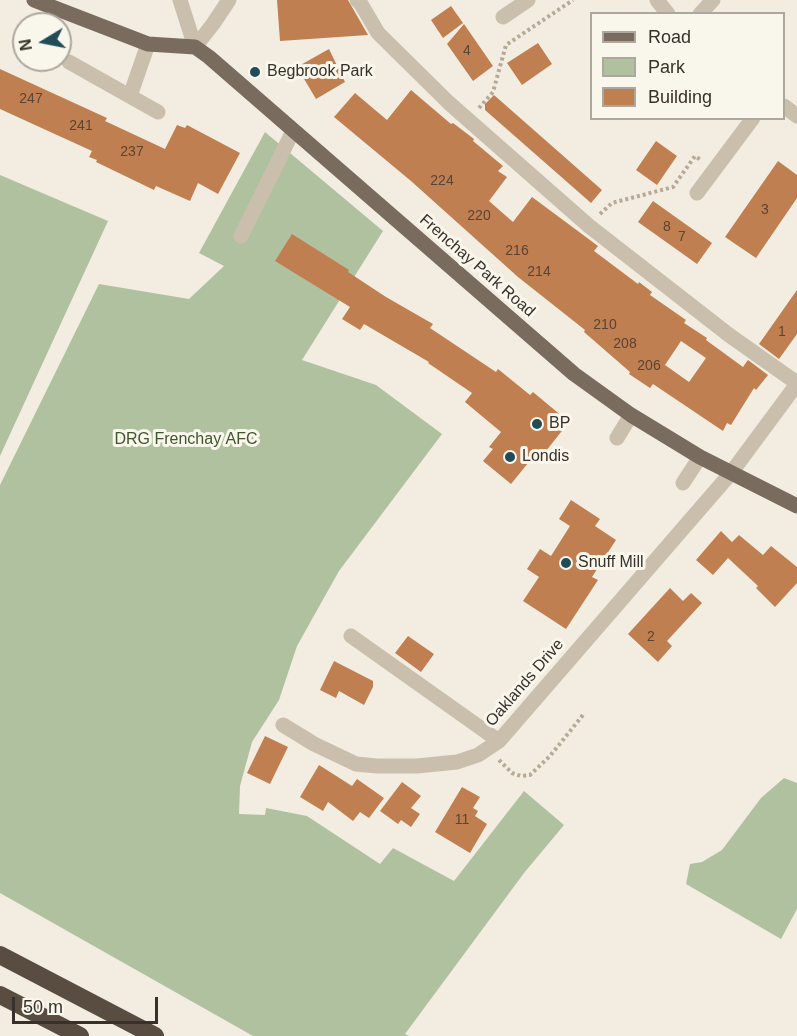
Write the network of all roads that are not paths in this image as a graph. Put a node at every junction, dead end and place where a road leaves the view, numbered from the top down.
1 (34, 0) edge
2 (180, 0) edge
3 (229, 0) edge
4 (357, 0) edge
5 (528, 0) edge
6 (657, 0) edge
7 (713, 0) edge
8 (667, 12) edge
9 (702, 12) edge
10 (503, 17) dead end
11 (148, 44) junction
12 (195, 46) junction
13 (72, 64) edge
14 (130, 96) junction
15 (158, 112) dead end
16 (752, 120) edge
17 (293, 131) junction
18 (697, 193) dead end
19 (241, 236) dead end
20 (797, 383) edge
21 (631, 415) junction
22 (616, 438) dead end
23 (700, 457) junction
24 (731, 473) junction
25 (683, 483) dead end
26 (797, 506) edge
27 (351, 636) dead end
28 (283, 725) dead end
29 (494, 744) junction
30 (0, 956) edge
31 (0, 995) edge
32 (80, 1036) edge
33 (155, 1036) edge

1 - 11 main road
2 - 12 street
3 - 12 street
4 - 20 street
5 - 10 street
6 - 8 street
7 - 9 street
11 - 12 main road
11 - 14 street
12 - 17 main road, Frenchay Park Road
13 - 14 street
14 - 15 street
16 - 18 street
17 - 19 street
17 - 21 main road, Frenchay Park Road
20 - 24 street, Oaklands Drive
21 - 22 street
21 - 23 main road, Frenchay Park Road
23 - 24 main road, Frenchay Park Road
23 - 25 street
24 - 26 main road, Frenchay Park Road
24 - 29 street, Oaklands Drive
27 - 29 street
28 - 29 street, Oaklands Drive
30 - 33 highway
31 - 32 highway

